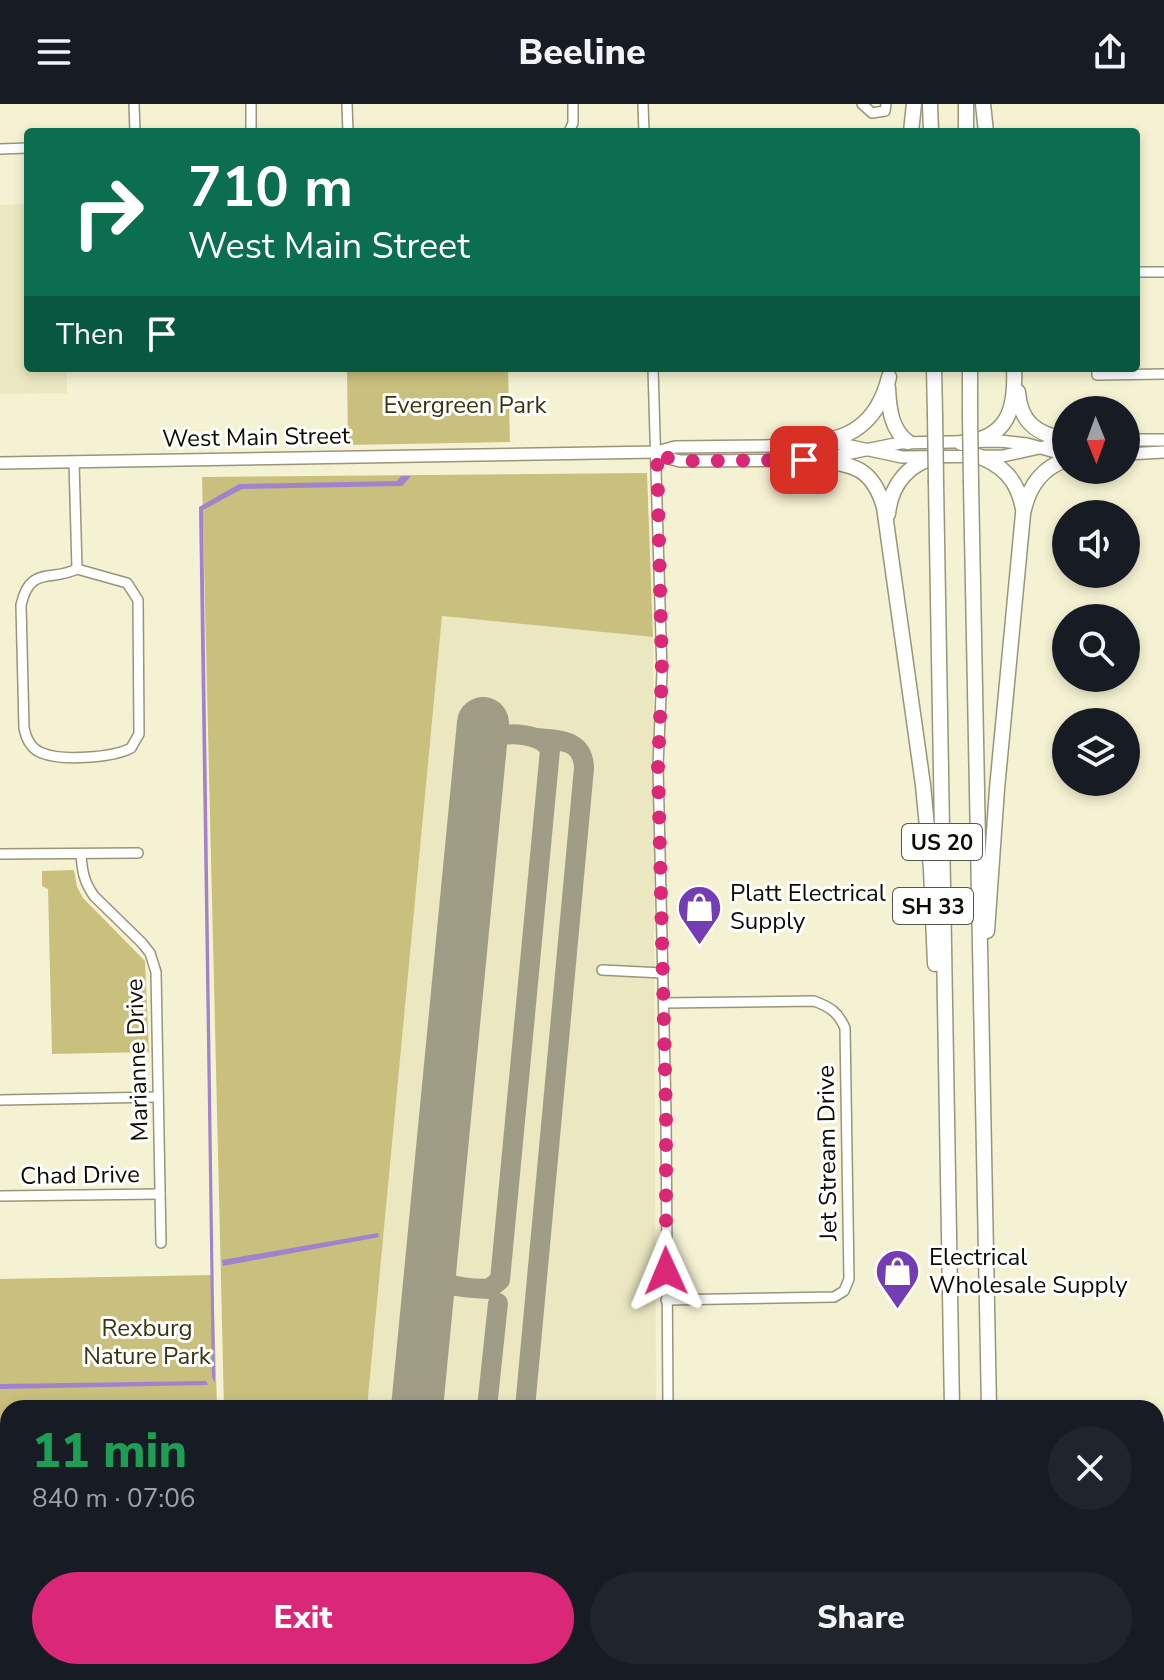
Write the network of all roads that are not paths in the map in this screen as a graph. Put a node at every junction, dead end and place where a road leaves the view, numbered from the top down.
1 (134, 104) edge
2 (251, 104) edge
3 (347, 104) edge
4 (573, 104) edge
5 (643, 104) edge
6 (862, 104) edge
7 (886, 104) edge
8 (914, 104) edge
9 (930, 104) edge
10 (966, 104) edge
11 (983, 104) edge
12 (135, 128) edge
13 (251, 128) edge
14 (348, 128) edge
15 (571, 128) edge
16 (644, 128) edge
17 (911, 128) edge
18 (931, 128) edge
19 (966, 128) edge
20 (986, 128) edge
21 (24, 148) edge
22 (0, 149) edge
23 (1140, 272) edge
24 (1164, 272) edge
25 (653, 372) edge
26 (890, 372) edge
27 (934, 372) edge
28 (970, 372) edge
29 (1014, 372) edge
30 (1015, 372) edge
31 (1097, 372) edge
32 (1164, 374) edge
33 (1052, 437) edge
34 (1140, 440) edge
35 (1164, 440) edge
36 (817, 441) junction
37 (908, 442) junction
38 (961, 443) junction
39 (1052, 445) edge
40 (1042, 448) junction
41 (865, 450) junction
42 (657, 452) junction
43 (1052, 452) edge
44 (1164, 452) edge
45 (1140, 453) edge
46 (975, 455) junction
47 (940, 456) junction
48 (816, 460) junction
49 (74, 462) junction
50 (0, 463) edge
51 (1052, 466) edge
52 (1023, 514) junction
53 (887, 526) junction
54 (77, 569) junction
55 (138, 853) dead end
56 (0, 854) edge
57 (81, 854) junction
58 (602, 970) dead end
59 (663, 973) junction
60 (664, 1003) junction
61 (981, 1031) junction
62 (158, 1097) junction
63 (0, 1100) edge
64 (160, 1194) junction
65 (0, 1196) edge
66 (948, 1200) junction
67 (161, 1243) dead end
68 (666, 1300) junction
69 (668, 1400) edge
70 (952, 1400) edge
71 (989, 1400) edge

1 - 12 street
2 - 13 street
3 - 14 street
4 - 15 street
5 - 16 street
6 - 7 street
8 - 17 highway
9 - 18 highway
10 - 19 highway
11 - 20 highway
21 - 22 street
23 - 24 street
25 - 42 street
26 - 36 highway
26 - 37 highway
27 - 66 highway, US 20, bridge
28 - 61 highway, US 20, bridge
29 - 38 highway
30 - 33 highway
31 - 32 street
34 - 35 main road
36 - 41 main road, West Main Street
36 - 42 main road, West Main Street
37 - 38 main road, West Main Street
37 - 41 main road, West Main Street
38 - 40 main road, West Main Street
39 - 40 main road, West Main Street / SH 33
40 - 43 main road, West Main Street
40 - 46 main road, West Main Street / SH 33
41 - 47 main road, West Main Street
41 - 48 main road, West Main Street
42 - 48 main road, West Main Street
42 - 49 main road, West Main Street
42 - 59 street
44 - 45 main road
46 - 47 main road, West Main Street / SH 33
46 - 52 highway
47 - 53 highway, SH 33
48 - 53 highway
49 - 50 main road, West Main Street
49 - 54 street
51 - 52 highway, SH 33
52 - 61 highway, SH 33
53 - 66 highway, SH 33
54 - 54 street
55 - 57 street
56 - 57 street
57 - 62 street, Marianne Drive
58 - 59 street
59 - 60 street
60 - 68 street
60 - 68 street, Jet Stream Drive
61 - 71 highway, US 20
62 - 63 street
62 - 64 street, Marianne Drive
64 - 65 street, Chad Drive
64 - 67 street, Marianne Drive
66 - 70 highway, US 20
68 - 69 street

